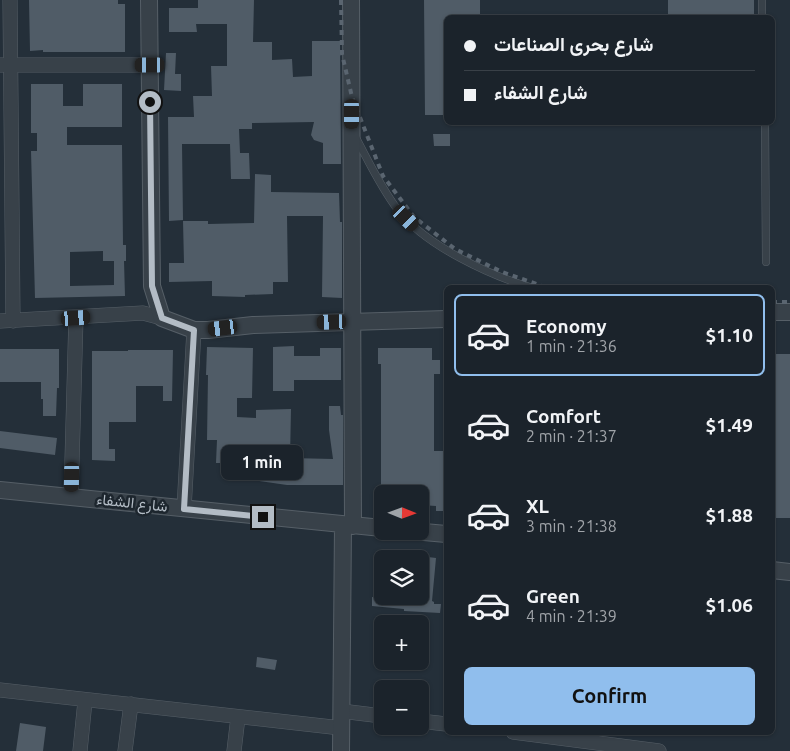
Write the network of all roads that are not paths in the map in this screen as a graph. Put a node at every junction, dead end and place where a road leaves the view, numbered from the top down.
1 (10, 0) edge
2 (149, 0) edge
3 (351, 0) edge
4 (762, 0) edge
5 (762, 15) edge
6 (5, 65) edge
7 (150, 65) junction
8 (765, 125) edge
9 (352, 131) junction
10 (766, 262) dead end
11 (524, 285) edge
12 (775, 312) edge
13 (790, 312) edge
14 (76, 318) junction
15 (162, 318) junction
16 (444, 319) edge
17 (6, 321) edge
18 (352, 322) junction
19 (194, 330) junction
20 (0, 490) edge
21 (71, 497) junction
22 (184, 509) junction
23 (348, 526) junction
24 (374, 528) edge
25 (429, 532) edge
26 (444, 534) edge
27 (775, 570) edge
28 (790, 572) edge
29 (0, 690) edge
30 (86, 701) junction
31 (131, 704) junction
32 (341, 711) junction
33 (374, 715) edge
34 (238, 718) junction
35 (429, 722) edge
36 (444, 724) edge
37 (341, 728) junction
38 (531, 735) edge
39 (621, 749) edge
40 (80, 751) edge
41 (125, 751) edge
42 (234, 751) edge
43 (341, 751) edge
44 (659, 751) edge

1 - 6 street
2 - 7 street
3 - 9 street
4 - 5 lane
6 - 7 street
6 - 17 street
7 - 15 street
8 - 10 lane
9 - 11 lane
9 - 18 street
12 - 13 street
14 - 15 street
14 - 17 street
14 - 21 street
15 - 19 street
16 - 18 street
18 - 19 street
18 - 23 street
19 - 22 street
20 - 21 street, شارع الشفاء
21 - 22 street, شارع الشفاء
22 - 23 street, شارع الشفاء
23 - 24 street, شارع الشفاء
23 - 32 street
25 - 26 street
27 - 28 street
29 - 30 street
30 - 31 street
30 - 40 street
31 - 34 street
31 - 41 street
32 - 33 street
32 - 37 street
34 - 37 street
34 - 42 street
35 - 36 street
37 - 43 street
38 - 39 street
39 - 44 street

